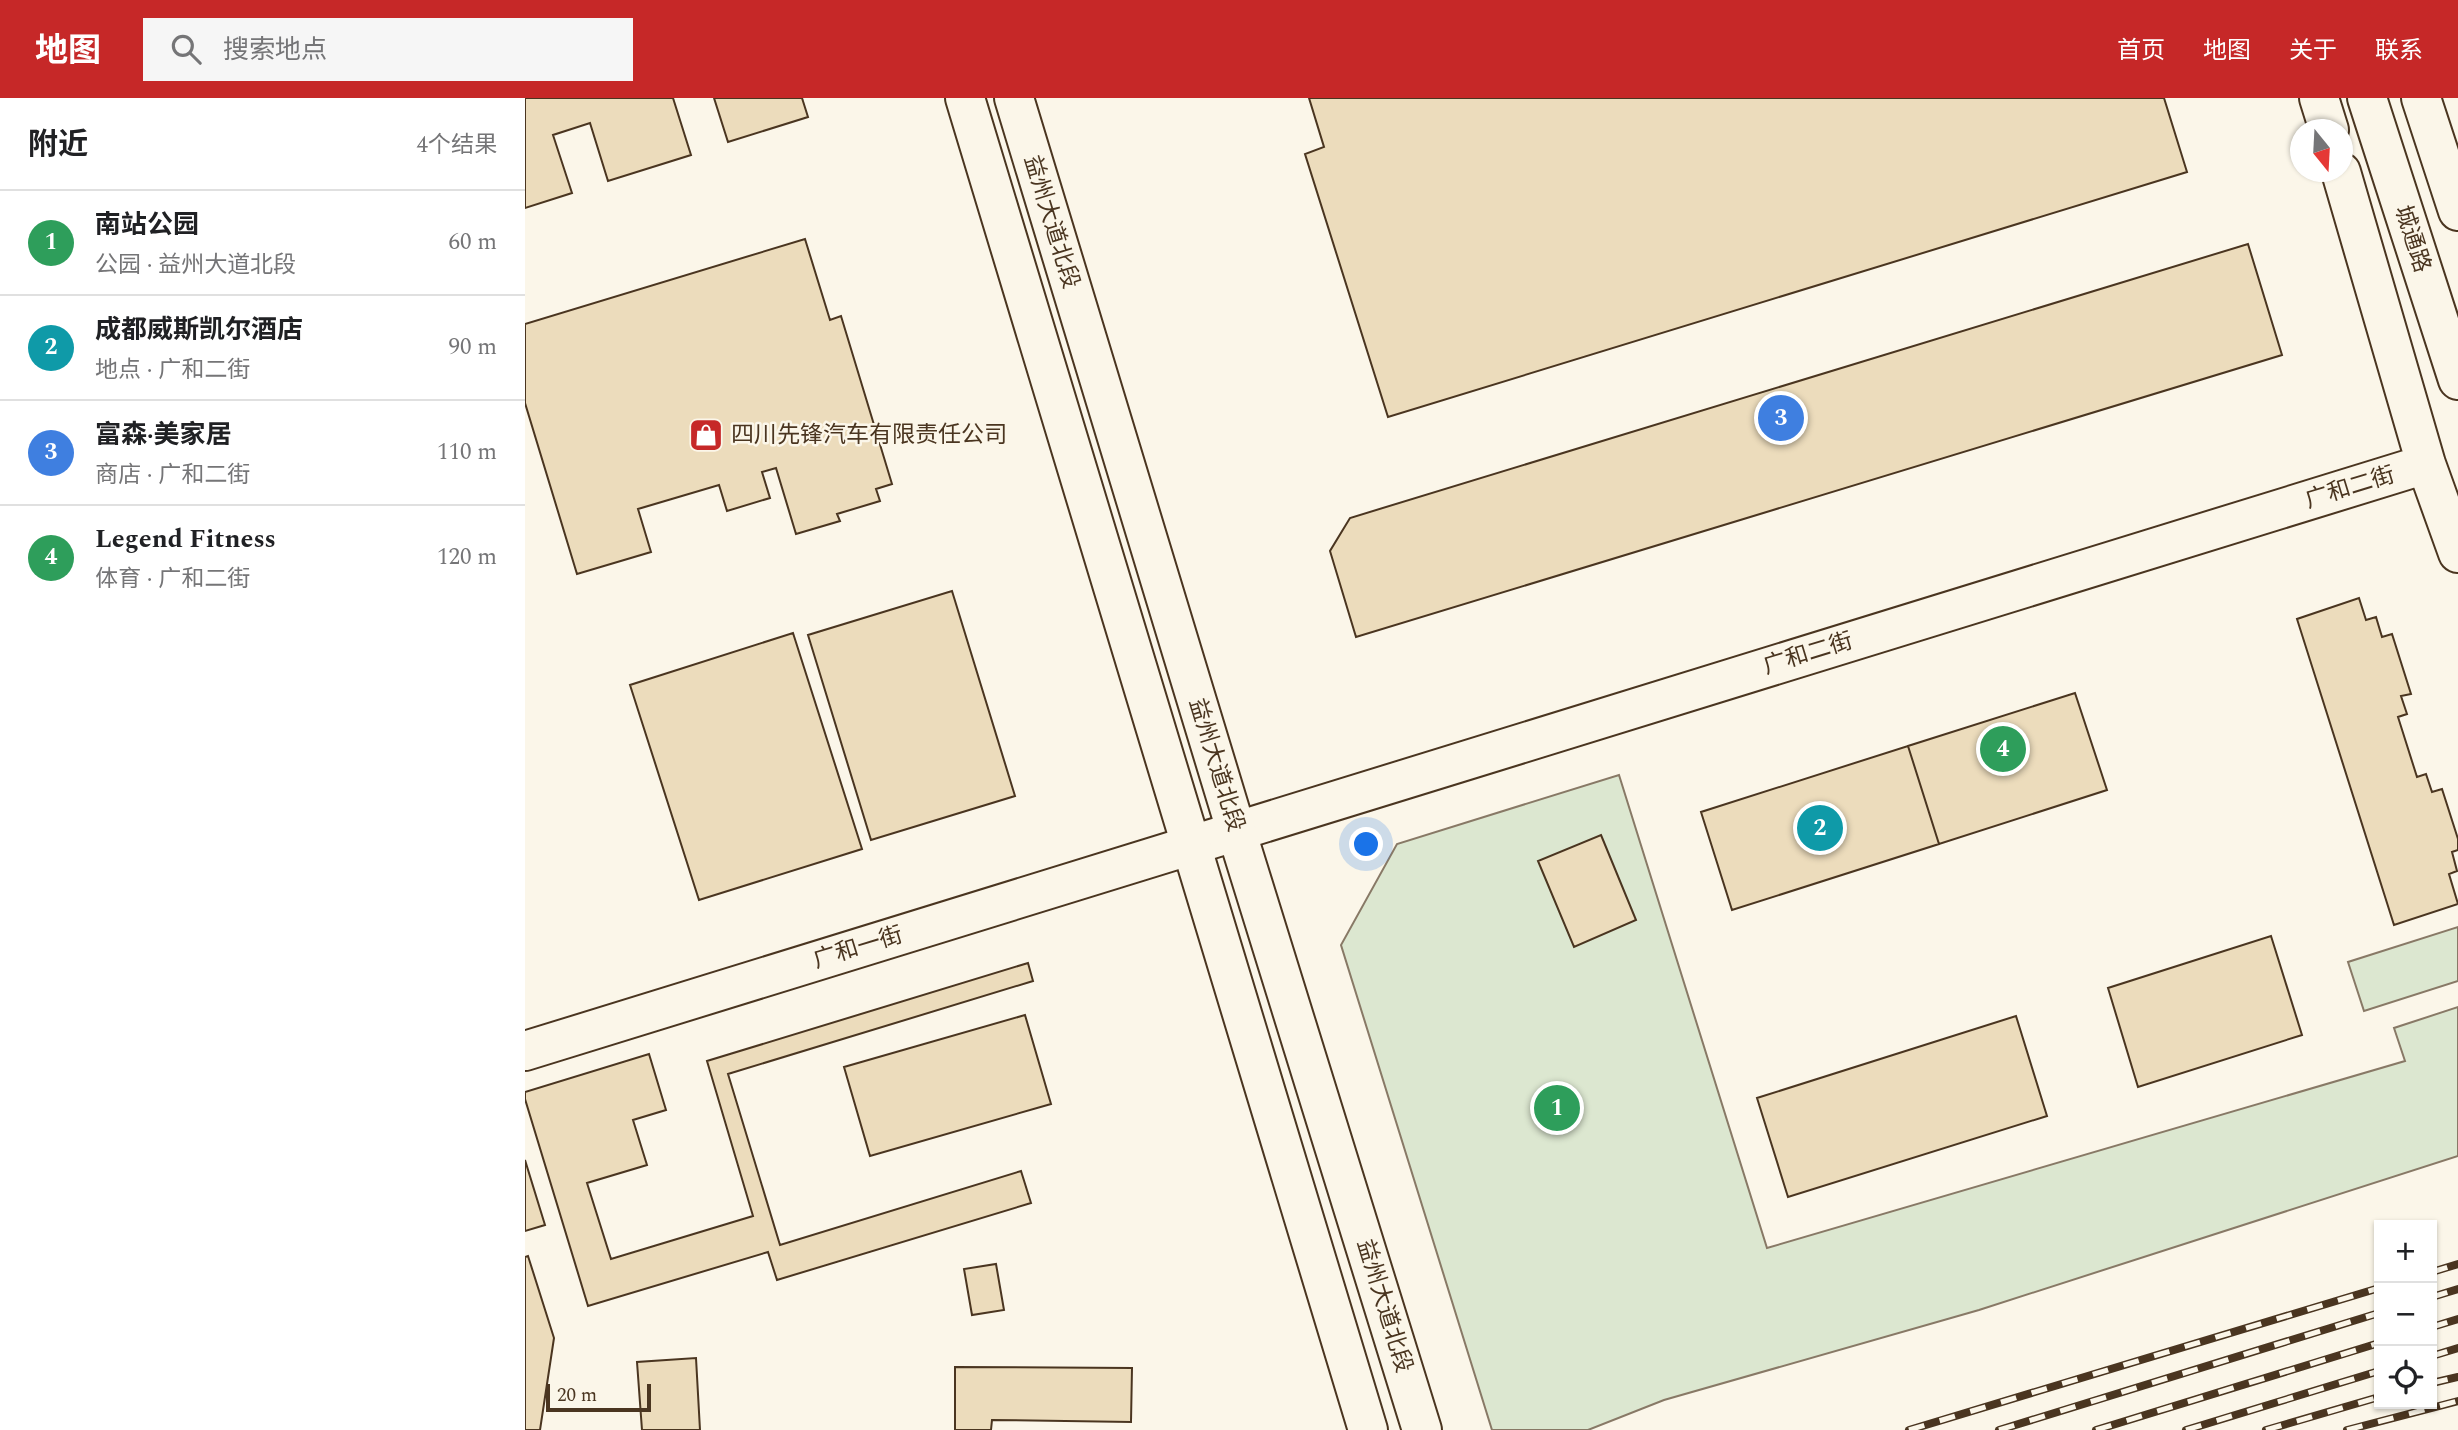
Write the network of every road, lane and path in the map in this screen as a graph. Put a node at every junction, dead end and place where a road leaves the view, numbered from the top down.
1 (965, 98) edge
2 (1014, 98) edge
3 (2319, 98) edge
4 (2367, 98) edge
5 (2421, 98) edge
6 (2326, 119) edge
7 (2344, 182) edge
8 (2458, 211) edge
9 (2458, 380) edge
10 (2426, 464) junction
11 (2458, 553) edge
12 (1236, 830) junction
13 (1191, 844) junction
14 (525, 1051) edge
15 (1368, 1430) edge
16 (1422, 1430) edge

1 - 13 main road, 益州大道北段
2 - 12 main road, 益州大道北段
3 - 6 main road
4 - 9 main road, 城通路
5 - 8 main road
7 - 10 main road
10 - 11 main road
10 - 12 main road, 广和二街
12 - 13 main road, 广和二街
12 - 16 main road, 益州大道北段
13 - 14 main road, 广和一街
13 - 15 main road, 益州大道北段

